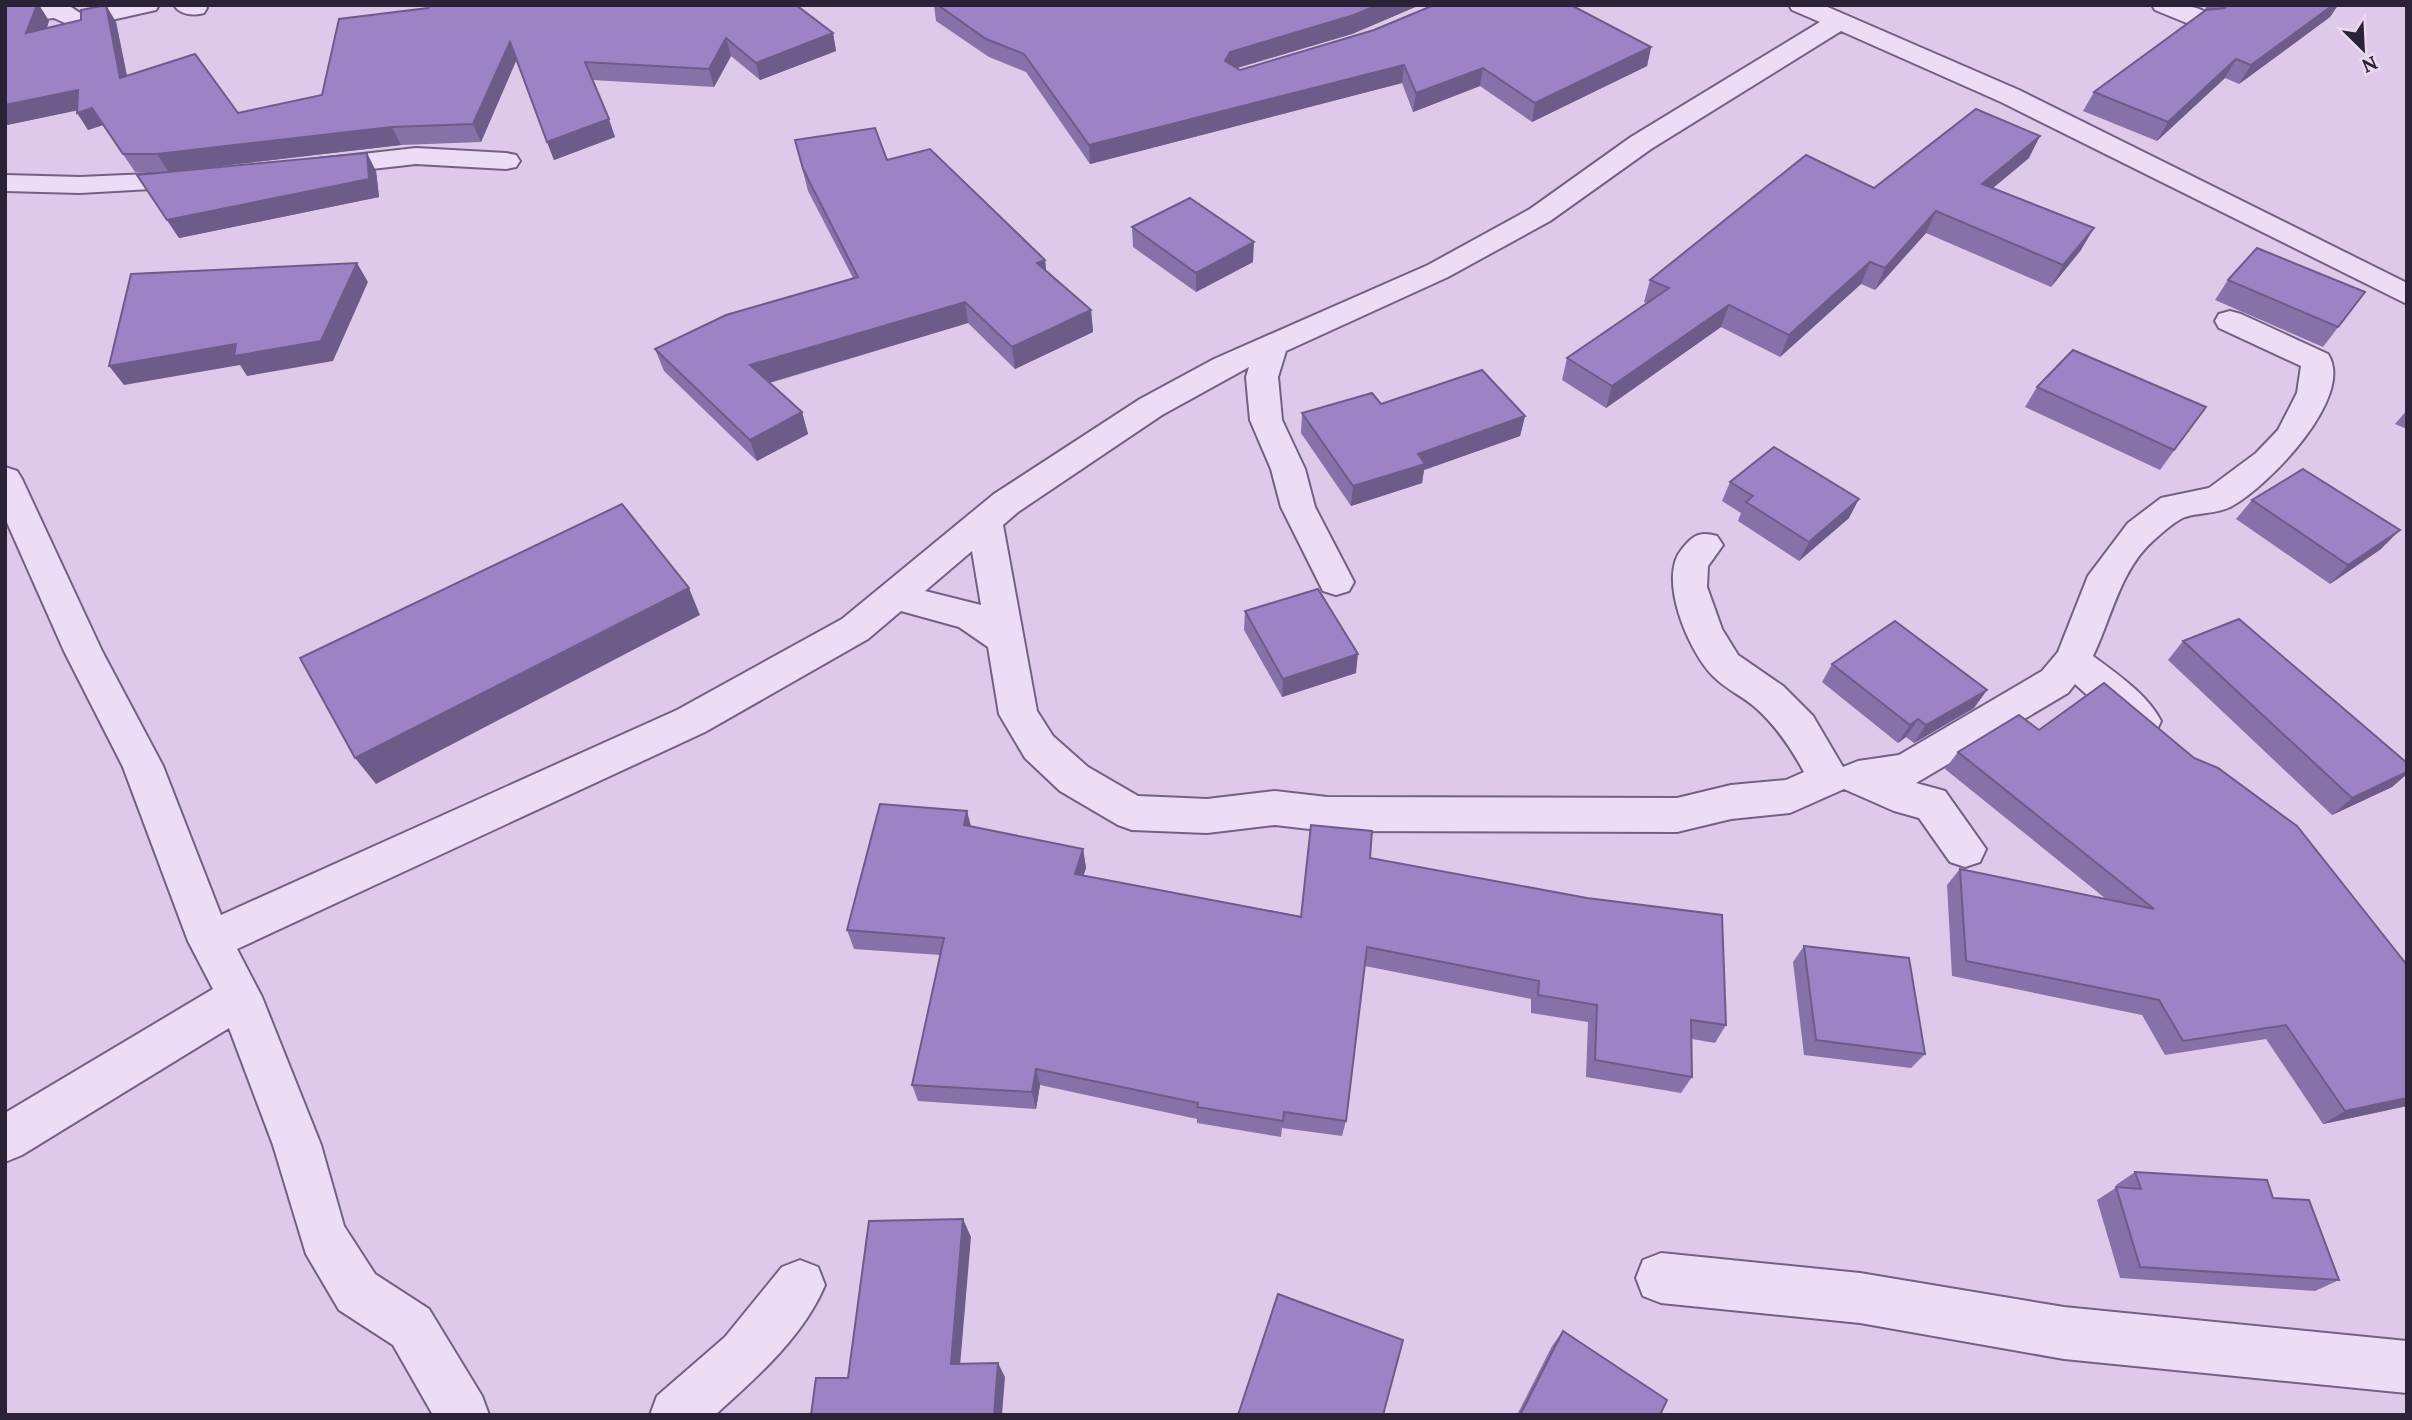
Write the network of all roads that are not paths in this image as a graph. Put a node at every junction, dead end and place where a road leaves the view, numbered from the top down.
1 (147, 5) edge
2 (1801, 5) edge
3 (2164, 5) edge
4 (5, 16) edge
5 (2203, 21) edge
6 (1839, 22) junction
7 (506, 161) dead end
8 (292, 169) edge
9 (224, 177) edge
10 (5, 183) edge
11 (2407, 295) edge
12 (2230, 321) dead end
13 (1272, 346) junction
14 (5, 479) edge
15 (985, 522) junction
16 (1705, 545) dead end
17 (1336, 582) dead end
18 (899, 594) junction
19 (1007, 642) junction
20 (2072, 661) junction
21 (2173, 745) edge
22 (1844, 778) junction
23 (1965, 849) dead end
24 (210, 942) junction
25 (240, 997) junction
26 (5, 1139) edge
27 (1661, 1278) dead end
28 (800, 1285) dead end
29 (2407, 1367) edge
30 (463, 1415) edge
31 (676, 1415) edge

1 - 4 street
2 - 6 street
3 - 5 street
6 - 11 street
6 - 13 street
7 - 8 street
9 - 10 street
12 - 20 street
13 - 15 street
13 - 17 street
14 - 24 street
15 - 18 street
15 - 19 street
16 - 22 street
18 - 19 street
18 - 24 street
19 - 22 street
20 - 21 street
20 - 22 street
22 - 23 street
24 - 25 street
25 - 26 street
25 - 30 street
27 - 29 street
28 - 31 street

